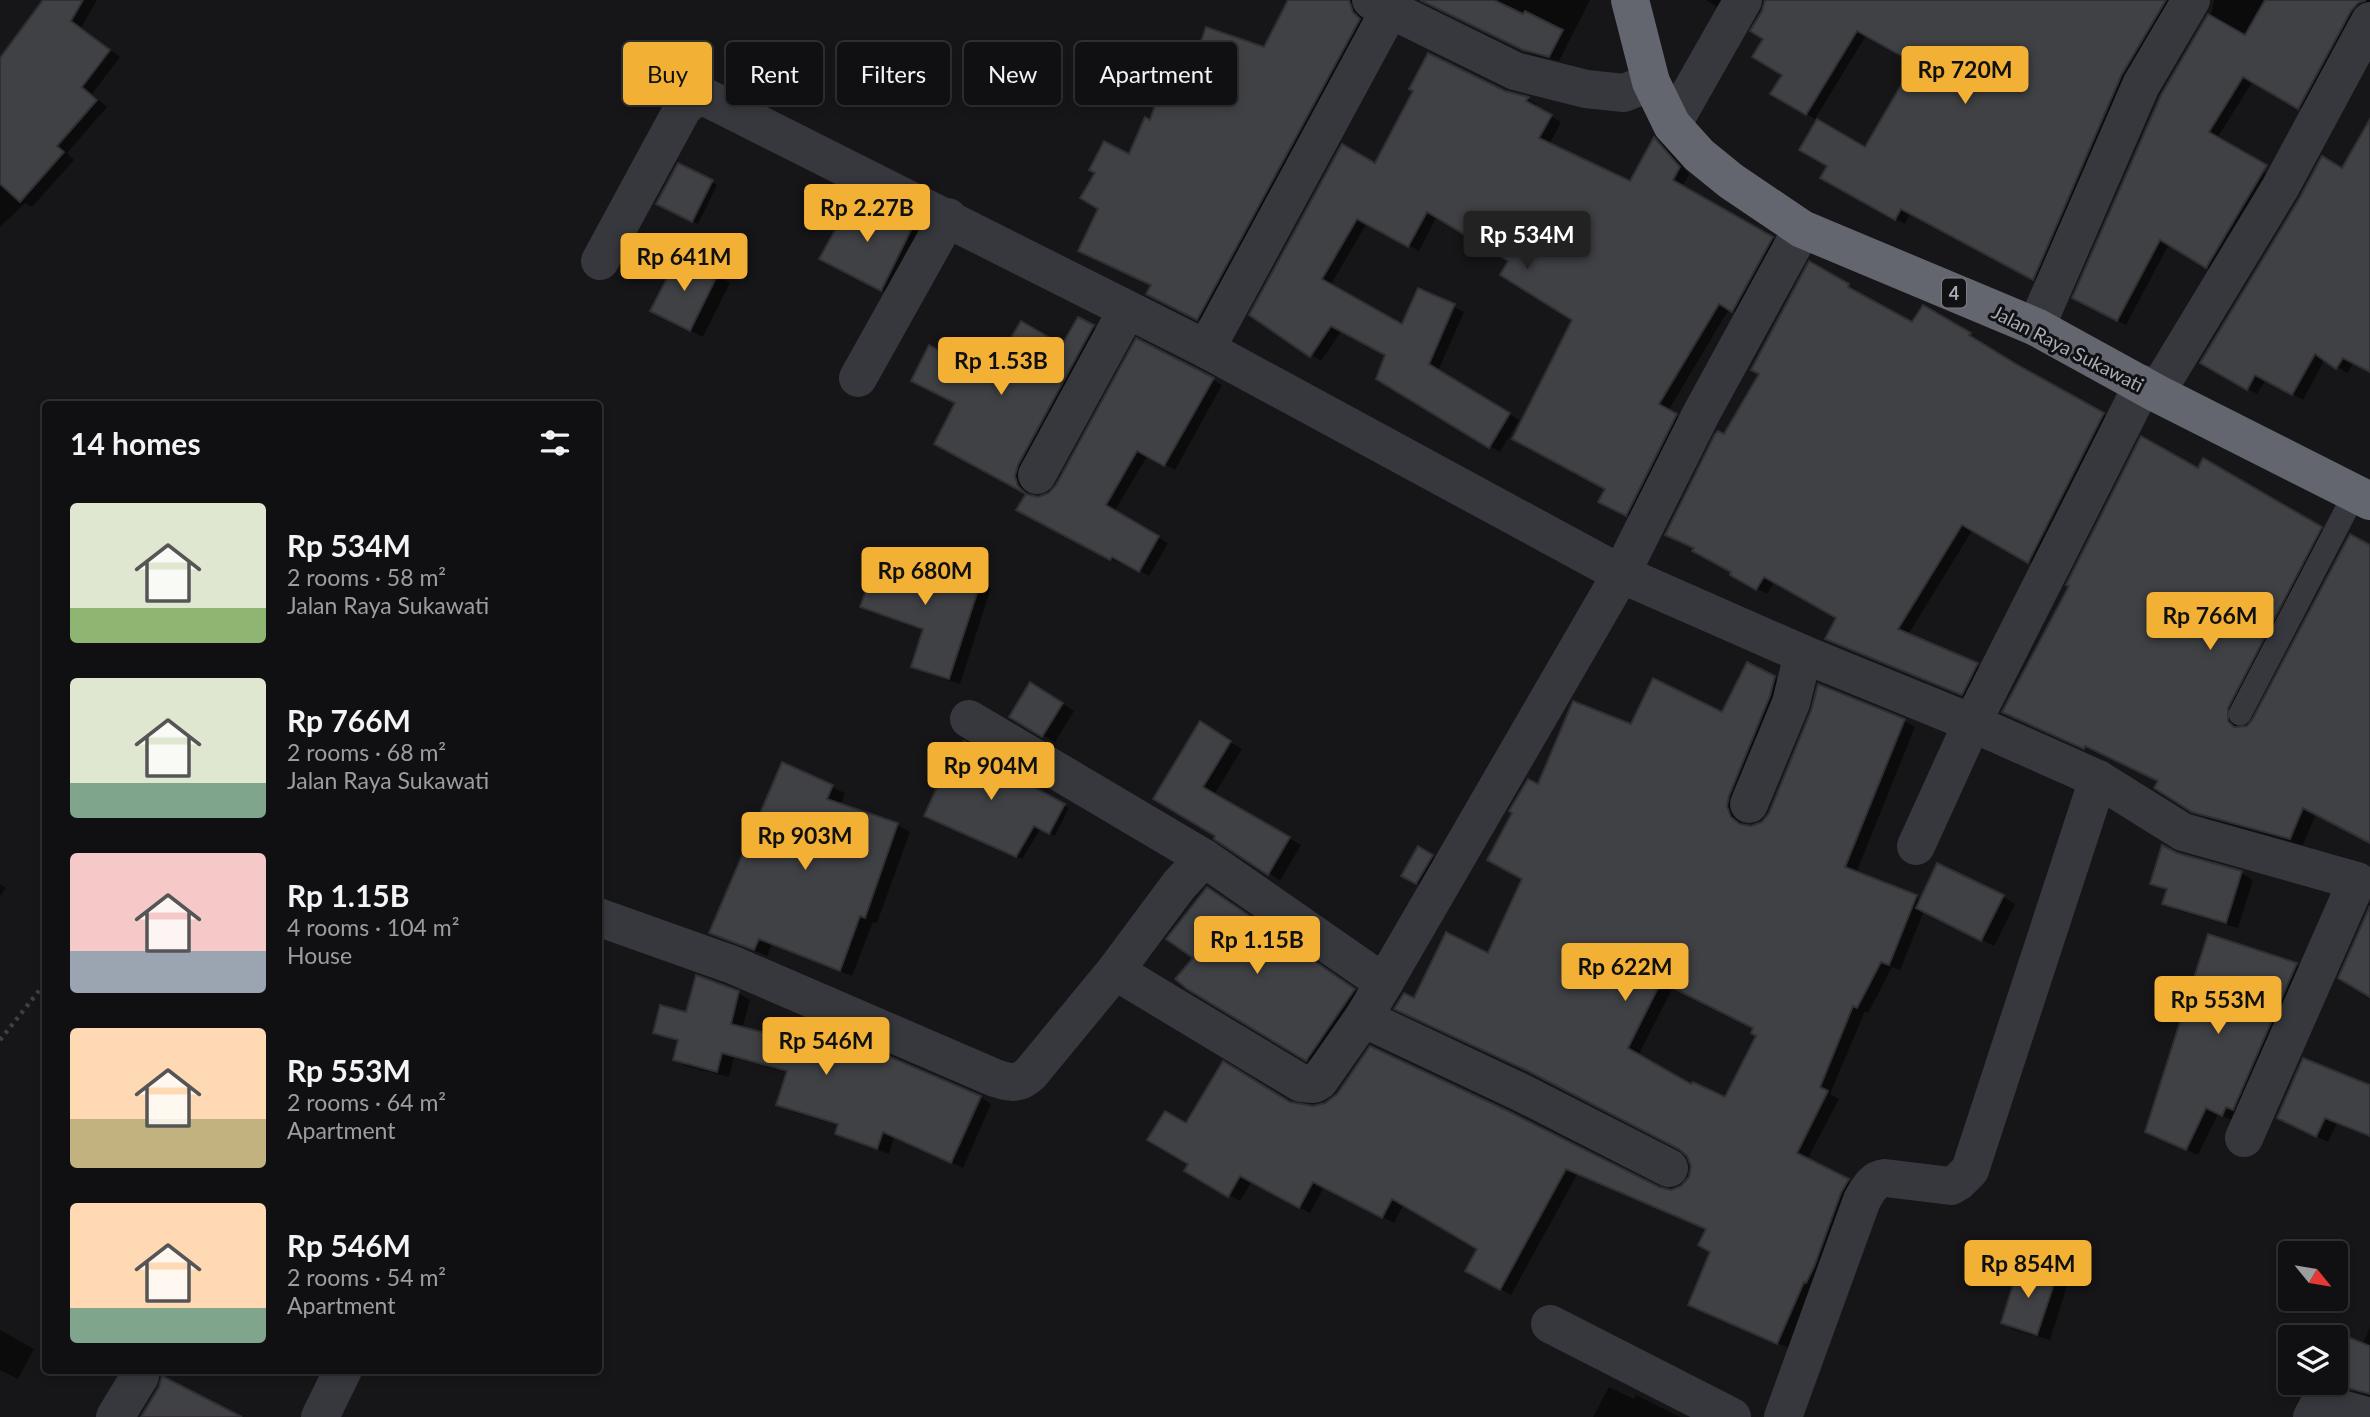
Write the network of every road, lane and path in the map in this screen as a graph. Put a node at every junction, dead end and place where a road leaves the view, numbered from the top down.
1 (1630, 0) edge
2 (1743, 0) edge
3 (2190, 0) edge
4 (1380, 6) edge
5 (2370, 22) edge
6 (1651, 82) junction
7 (1672, 125) junction
8 (948, 217) junction
9 (1802, 229) junction
10 (600, 261) dead end
11 (1127, 310) junction
12 (2036, 327) junction
13 (1206, 349) junction
14 (858, 378) dead end
15 (2149, 389) junction
16 (1037, 475) dead end
17 (2362, 497) edge
18 (1621, 574) junction
19 (1803, 654) junction
20 (2240, 714) dead end
21 (969, 719) dead end
22 (1972, 723) junction
23 (2098, 779) junction
24 (1749, 804) dead end
25 (1916, 846) dead end
26 (1203, 858) junction
27 (2363, 884) edge
28 (602, 918) edge
29 (1115, 971) junction
30 (1384, 983) junction
31 (42, 987) edge
32 (1363, 1018) junction
33 (0, 1040) edge
34 (2245, 1138) dead end
35 (1669, 1168) dead end
36 (1550, 1324) dead end
37 (341, 1374) edge
38 (140, 1376) dead end
39 (115, 1417) edge
40 (320, 1417) edge
41 (1731, 1417) edge
42 (1783, 1417) edge
43 (2312, 1417) edge
44 (2370, 1417) edge

1 - 6 highway, Jalan Raya Sukawati / 4
2 - 7 street
3 - 12 street
4 - 6 street
4 - 13 street
5 - 15 street
6 - 7 highway, Jalan Raya Sukawati / 4
7 - 9 highway, Jalan Raya Sukawati / 4
8 - 10 street
8 - 11 street
8 - 14 street
9 - 12 highway, Jalan Raya Sukawati / 4
9 - 18 street
11 - 13 street
11 - 16 street
12 - 15 highway, Jalan Raya Sukawati / 4
13 - 18 street
15 - 17 highway, Jalan Raya Sukawati / 4
15 - 22 street
17 - 20 lane
18 - 19 street
18 - 30 street
19 - 22 street
19 - 24 street
21 - 26 street
22 - 23 street
22 - 25 street
23 - 27 street
23 - 42 street
26 - 29 street
26 - 30 street
27 - 34 street
28 - 29 street
29 - 32 street
30 - 32 street
31 - 33 path
32 - 35 street
36 - 41 street
37 - 40 street
38 - 39 street
43 - 44 street

